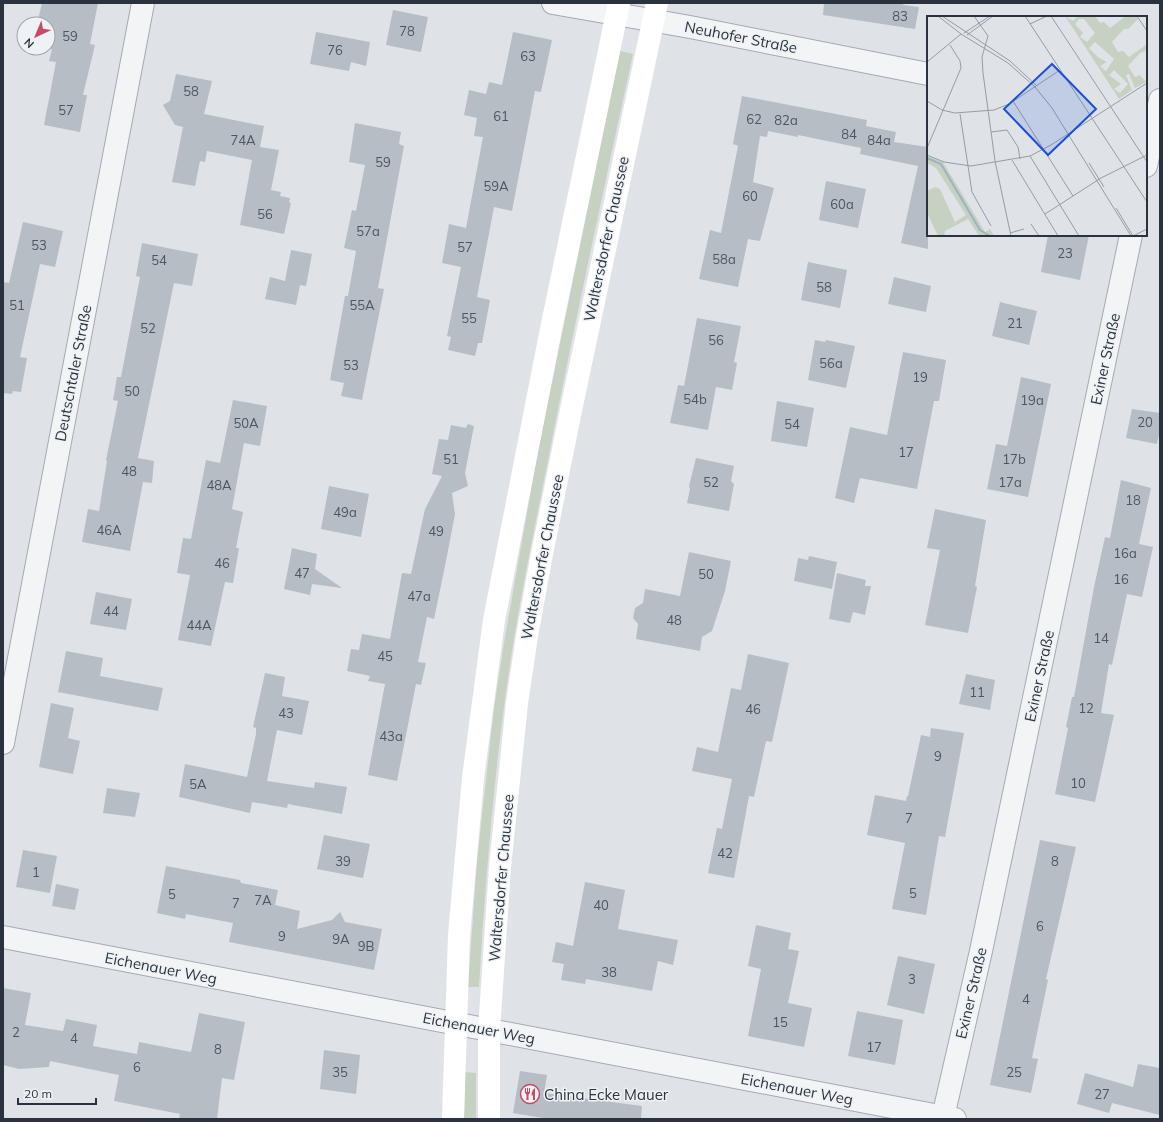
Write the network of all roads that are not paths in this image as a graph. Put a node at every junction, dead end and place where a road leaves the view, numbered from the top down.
1 (143, 3) edge
2 (553, 3) edge
3 (618, 8) edge
4 (655, 12) edge
5 (927, 74) edge
6 (1160, 100) edge
7 (1154, 123) edge
8 (1147, 161) edge
9 (1131, 236) edge
10 (3, 744) edge
11 (3, 937) edge
12 (455, 1024) junction
13 (489, 1030) junction
14 (949, 1118) edge
15 (453, 1119) edge
16 (490, 1119) edge

1 - 10 street, Deutschtaler Straße
2 - 3 street, Neuhofer Straße
3 - 4 street, Neuhofer Straße
3 - 12 main road
4 - 5 street, Neuhofer Straße
4 - 13 main road, Waltersdorfer Chaussee
6 - 7 street
7 - 8 street
9 - 14 street, Exiner Straße
11 - 12 street, Eichenauer Weg
12 - 13 street, Eichenauer Weg
12 - 15 main road
13 - 14 street, Eichenauer Weg
13 - 16 main road, Waltersdorfer Chaussee

